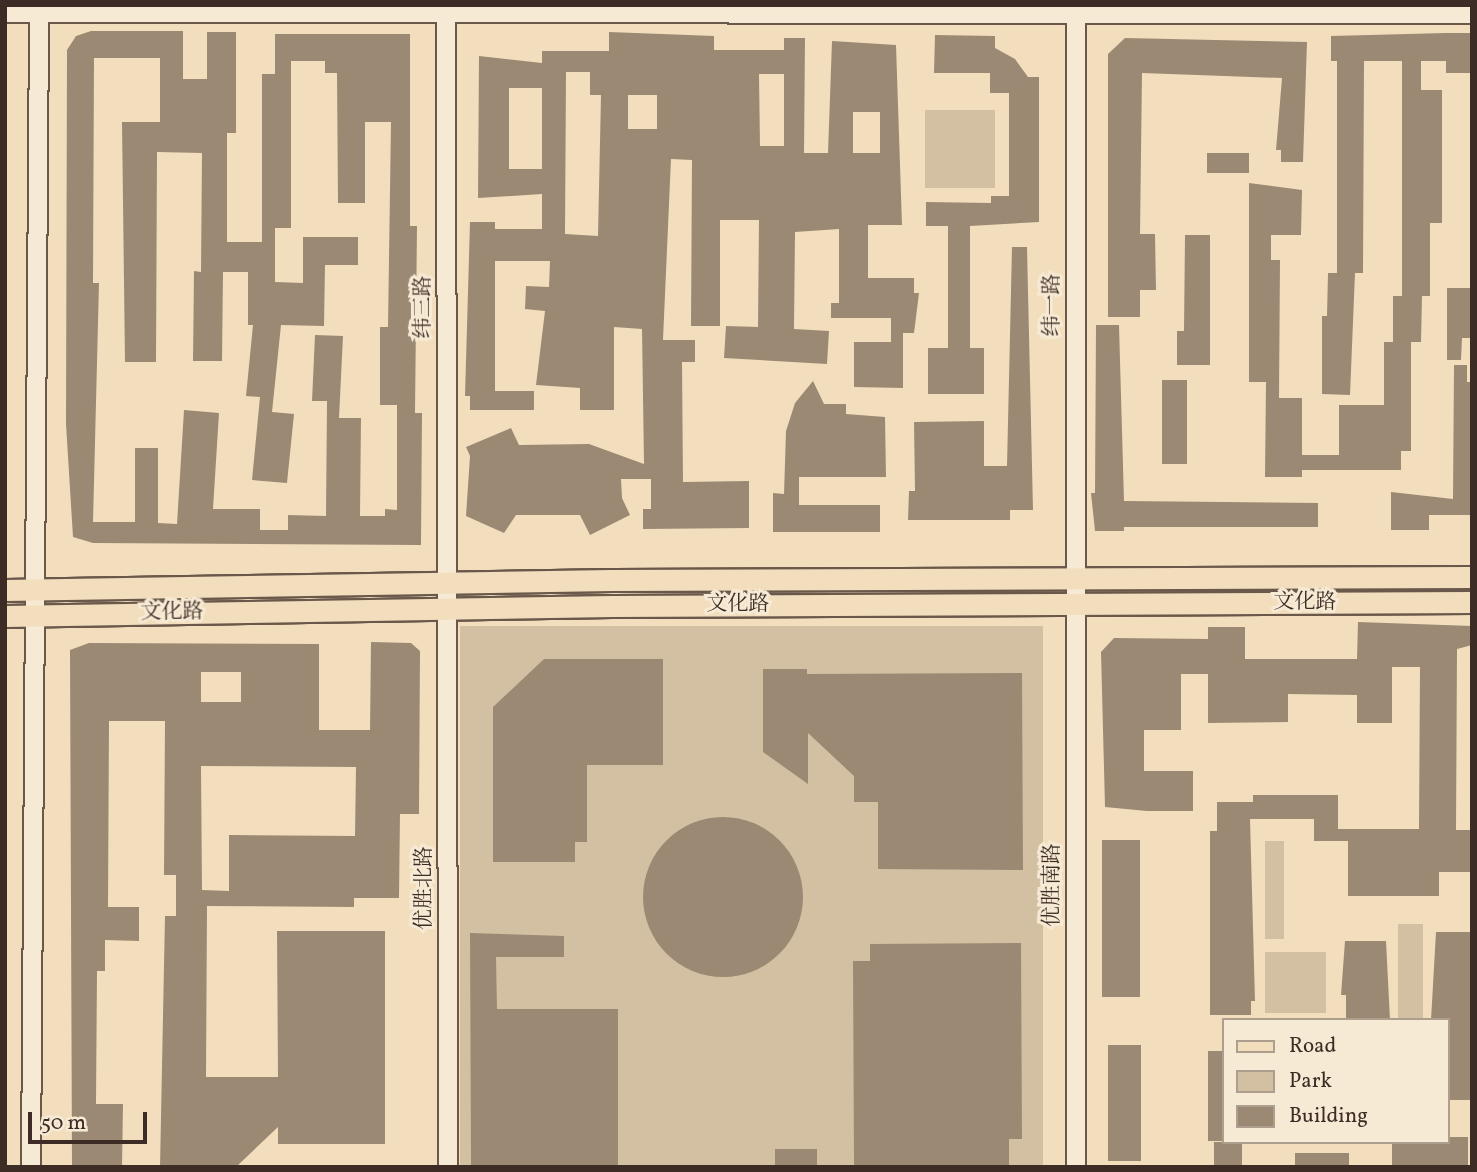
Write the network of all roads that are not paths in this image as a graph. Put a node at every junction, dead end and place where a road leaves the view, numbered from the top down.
1 (446, 9) edge
2 (1076, 10) edge
3 (5, 13) edge
4 (39, 13) junction
5 (1472, 14) edge
6 (1472, 577) edge
7 (1075, 578) junction
8 (447, 583) junction
9 (5, 590) edge
10 (34, 590) junction
11 (1472, 602) edge
12 (1075, 604) junction
13 (447, 608) junction
14 (34, 615) junction
15 (5, 616) edge
16 (32, 1167) edge
17 (449, 1167) edge
18 (1076, 1167) edge

1 - 2 street
1 - 4 street
1 - 8 street, 纬三路
2 - 5 street
2 - 7 street, 纬一路
3 - 4 street
4 - 10 street
6 - 7 main road, 文化路
7 - 8 main road, 文化路
7 - 12 street, 纬一路
8 - 10 main road, 文化路
8 - 13 street, 纬三路
9 - 10 main road, 文化路
10 - 14 street
11 - 12 main road, 文化路
12 - 13 main road, 文化路
12 - 18 street, 优胜南路
13 - 14 main road, 文化路
13 - 17 street, 优胜北路
14 - 15 main road, 文化路
14 - 16 street

